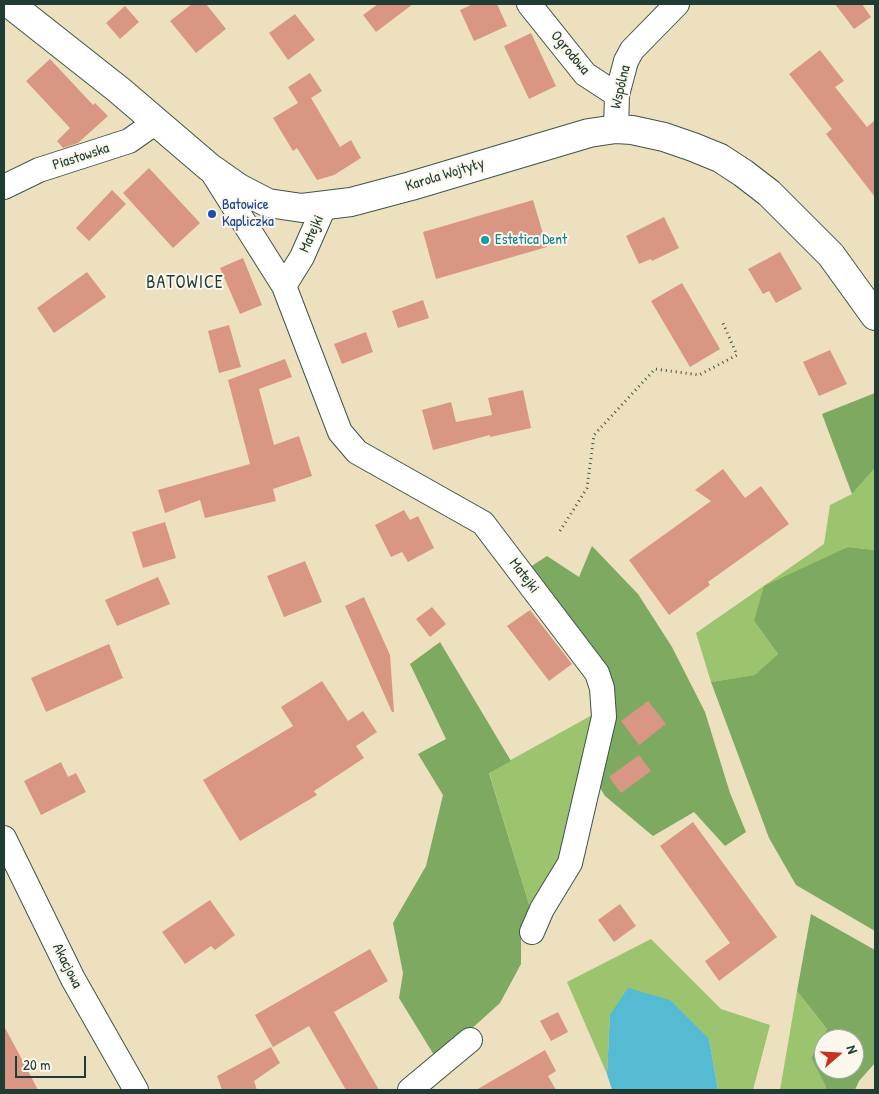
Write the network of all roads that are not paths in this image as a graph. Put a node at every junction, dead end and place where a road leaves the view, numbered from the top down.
1 (10, 4) edge
2 (529, 4) edge
3 (677, 4) edge
4 (617, 95) junction
5 (156, 122) junction
6 (616, 129) junction
7 (209, 166) junction
8 (4, 187) edge
9 (324, 207) junction
10 (284, 286) junction
11 (875, 316) edge
12 (4, 838) edge
13 (532, 932) dead end
14 (470, 1040) dead end
15 (136, 1090) edge
16 (410, 1090) edge

1 - 5 street, Karola Wojtyły
2 - 4 street, Ogrodowa
3 - 4 street, Wspólna
4 - 6 street, Wspólna
5 - 7 street, Karola Wojtyły
5 - 8 street, Piastowska
6 - 9 street, Karola Wojtyły
6 - 11 street, Karola Wojtyły
7 - 9 street, Karola Wojtyły
7 - 10 street, Matejki
9 - 10 street, Matejki
10 - 13 street, Matejki
12 - 15 street, Akacjowa
14 - 16 street

